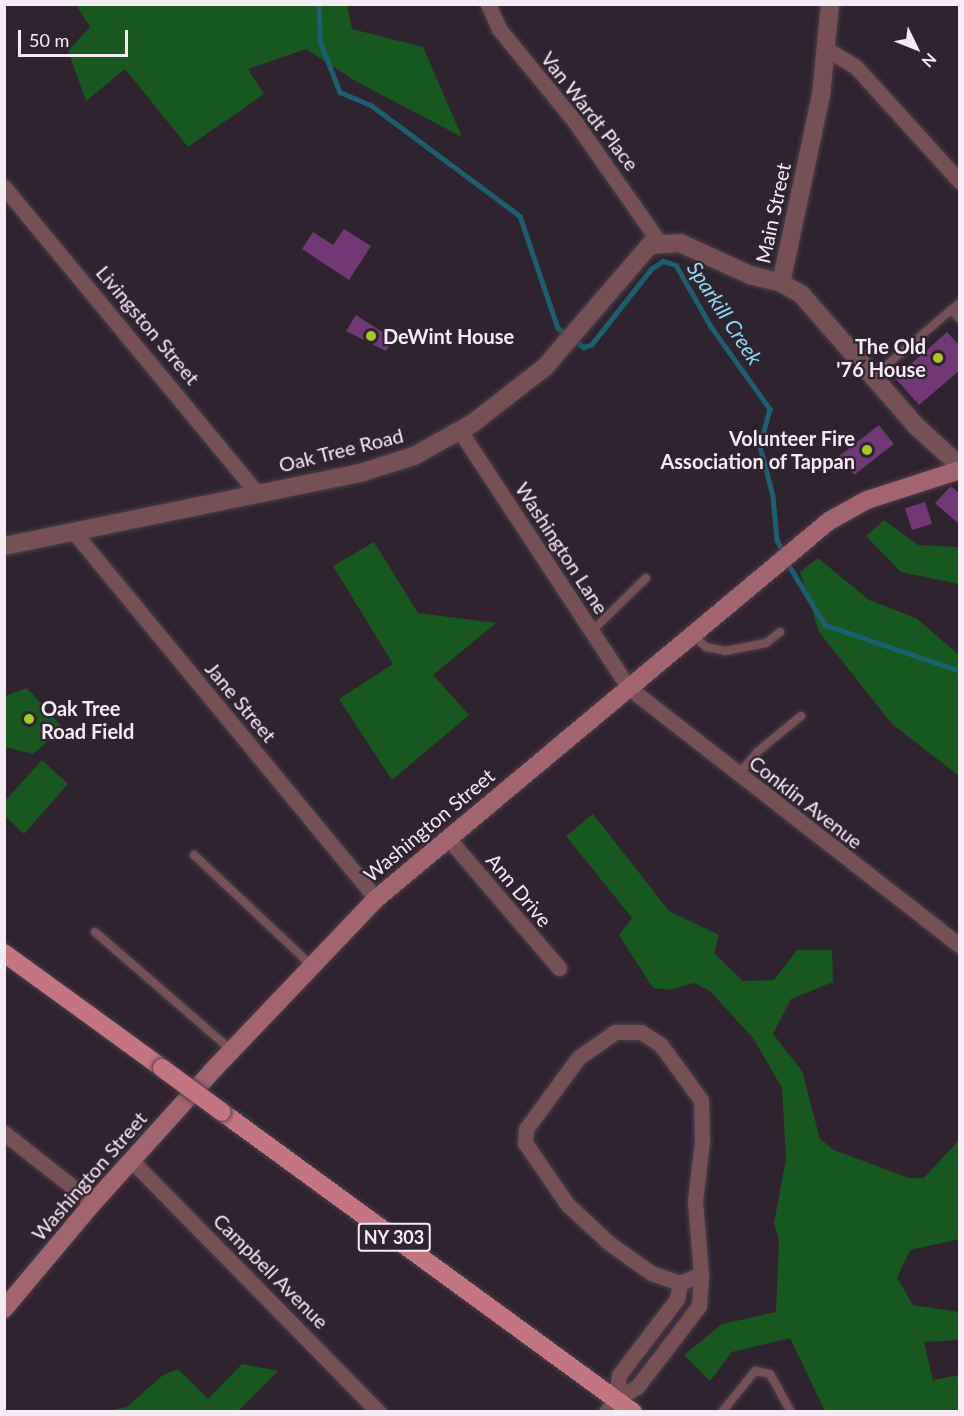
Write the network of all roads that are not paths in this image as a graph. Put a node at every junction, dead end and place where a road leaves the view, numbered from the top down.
1 (488, 4) edge
2 (830, 4) edge
3 (828, 50) junction
4 (960, 182) edge
5 (4, 187) edge
6 (659, 242) junction
7 (781, 283) junction
8 (960, 303) edge
9 (951, 310) junction
10 (960, 319) edge
11 (873, 377) junction
12 (460, 431) junction
13 (960, 468) edge
14 (257, 493) junction
15 (73, 531) junction
16 (4, 546) edge
17 (646, 578) dead end
18 (591, 632) junction
19 (780, 632) dead end
20 (693, 635) junction
21 (629, 688) junction
22 (801, 716) dead end
23 (738, 775) junction
24 (448, 838) junction
25 (194, 855) dead end
26 (376, 899) junction
27 (95, 932) dead end
28 (959, 944) edge
29 (4, 953) edge
30 (310, 964) junction
31 (558, 968) dead end
32 (232, 1051) junction
33 (4, 1133) edge
34 (132, 1161) junction
35 (93, 1203) junction
36 (701, 1274) junction
37 (680, 1283) junction
38 (4, 1309) edge
39 (611, 1405) edge
40 (380, 1412) edge
41 (633, 1412) edge
42 (723, 1412) edge
43 (791, 1412) edge

1 - 6 street, Van Wardt Place
2 - 3 street, Main Street
3 - 4 street
3 - 7 street, Main Street
5 - 14 street, Livingston Street
6 - 7 street
6 - 12 street, Oak Tree Road
7 - 11 street, Main Street
8 - 9 lane
9 - 10 lane
9 - 11 lane
11 - 13 street, Main Street
12 - 14 street, Oak Tree Road
12 - 18 street, Washington Lane
13 - 20 main road, Washington Street
14 - 15 street, Oak Tree Road
15 - 16 street, Oak Tree Road
15 - 26 street, Jane Street
17 - 18 lane
18 - 21 street, Washington Lane
19 - 20 lane
20 - 21 main road, Washington Street
21 - 23 street, Conklin Avenue
21 - 24 main road, Washington Street
22 - 23 lane
23 - 28 street, Conklin Avenue
24 - 26 main road, Washington Street
24 - 31 street, Ann Drive
25 - 30 lane
26 - 30 main road, Washington Street
27 - 32 lane
29 - 39 main road, NY 303, bridge
30 - 32 main road, Washington Street
32 - 34 main road, Washington Street
33 - 35 street
34 - 35 main road, Washington Street
34 - 40 street, Campbell Avenue
35 - 38 main road, Washington Street
36 - 37 street
36 - 37 street
36 - 39 street
37 - 39 street
39 - 41 main road, NY 303
42 - 43 lane

